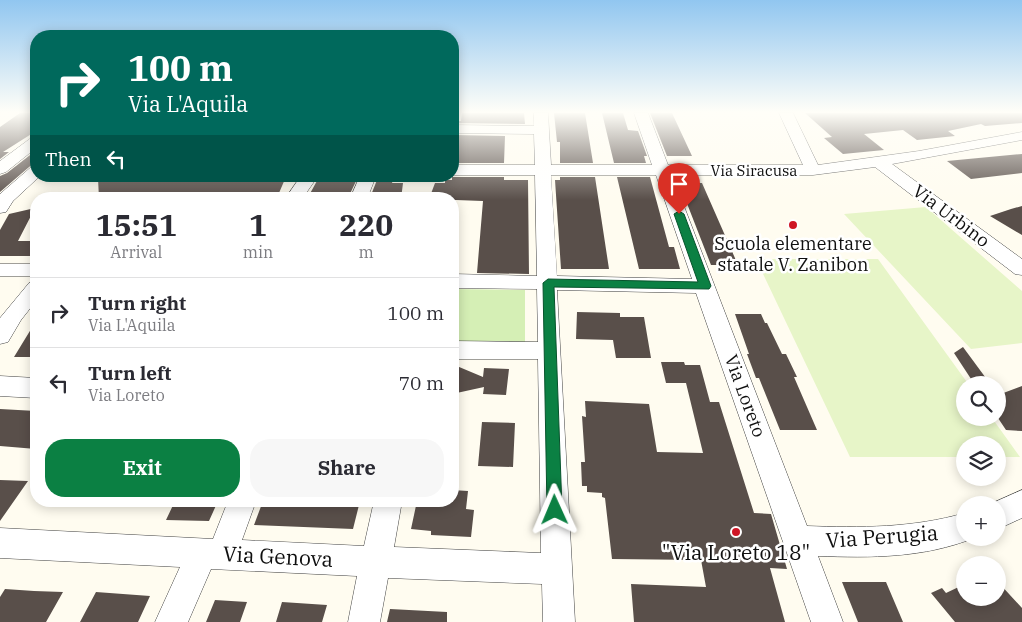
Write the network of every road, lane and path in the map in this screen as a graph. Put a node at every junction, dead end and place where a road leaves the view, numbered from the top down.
1 (543, 142) edge
2 (652, 142) edge
3 (800, 142) edge
4 (990, 142) edge
5 (30, 146) edge
6 (880, 163) junction
7 (544, 169) junction
8 (0, 170) edge
9 (30, 170) edge
10 (459, 170) edge
11 (813, 170) junction
12 (663, 171) junction
13 (30, 176) edge
14 (305, 182) edge
15 (297, 192) edge
16 (0, 208) edge
17 (1022, 269) edge
18 (0, 270) edge
19 (30, 270) edge
20 (459, 281) edge
21 (548, 283) junction
22 (705, 286) junction
23 (30, 295) edge
24 (0, 336) edge
25 (459, 350) edge
26 (550, 351) junction
27 (0, 386) edge
28 (30, 388) edge
29 (1022, 503) edge
30 (239, 507) edge
31 (387, 507) edge
32 (1006, 510) edge
33 (956, 529) edge
34 (797, 541) junction
35 (0, 543) edge
36 (212, 554) junction
37 (377, 562) junction
38 (556, 569) junction
39 (171, 622) edge
40 (364, 622) edge
41 (559, 622) edge
42 (827, 622) edge

1 - 7 street
2 - 12 street, Via Loreto
3 - 11 street, Via Siracusa
4 - 6 street, Via Siracusa
5 - 8 street
6 - 11 street, Via Siracusa
6 - 17 street, Via Urbino
7 - 10 street, Via Siracusa
7 - 12 street, Via Siracusa
7 - 21 street
8 - 9 street
11 - 12 street, Via Siracusa
12 - 22 street, Via Loreto
13 - 16 street
14 - 15 street
18 - 19 street
20 - 21 street
21 - 22 street
21 - 26 street
22 - 34 street, Via Loreto
23 - 24 street
25 - 26 street
26 - 38 street
27 - 28 street
29 - 32 street
30 - 36 street
31 - 37 street
33 - 34 street, Via Perugia
34 - 42 street, Via Loreto
35 - 36 street, Via Genova
36 - 37 street, Via Genova
36 - 39 street
37 - 38 street, Via Genova
37 - 40 street
38 - 41 street

